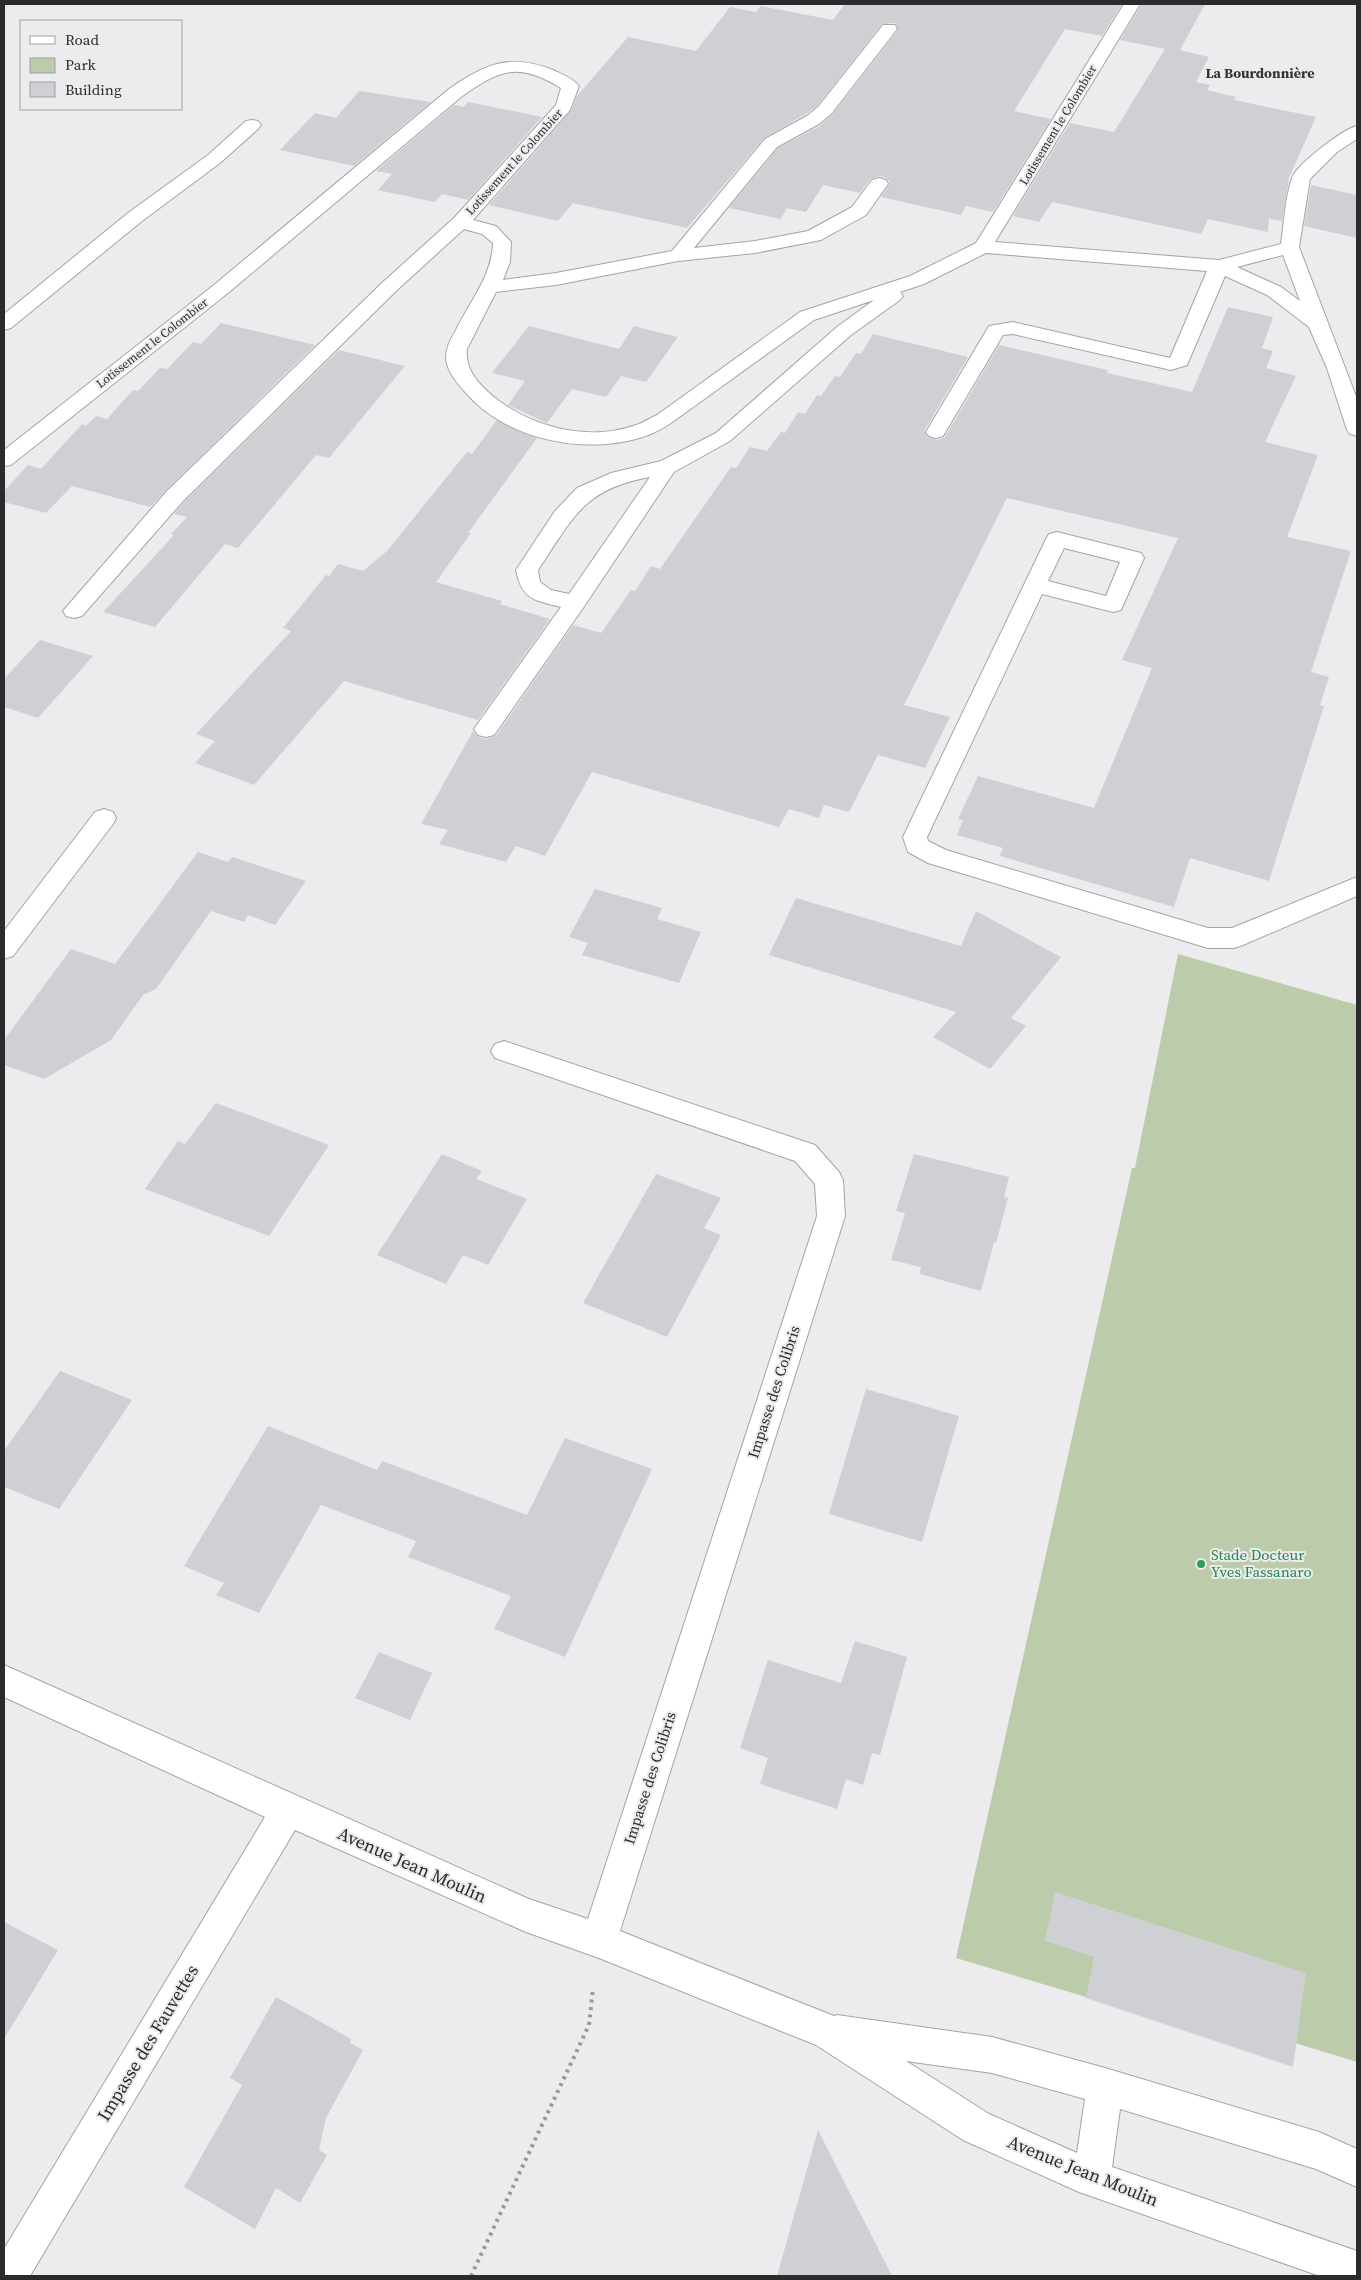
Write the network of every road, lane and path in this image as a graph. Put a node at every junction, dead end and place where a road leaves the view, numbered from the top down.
1 (1132, 4) edge
2 (889, 29) dead end
3 (252, 125) dead end
4 (1357, 131) edge
5 (879, 184) dead end
6 (461, 222) junction
7 (983, 247) junction
8 (1290, 247) junction
9 (678, 255) junction
10 (1219, 266) junction
11 (917, 280) junction
12 (489, 287) junction
13 (4, 324) edge
14 (1318, 324) junction
15 (1357, 430) edge
16 (936, 432) dead end
17 (4, 460) edge
18 (667, 467) junction
19 (1034, 585) dead end
20 (575, 603) junction
21 (74, 611) dead end
22 (486, 729) dead end
23 (104, 818) dead end
24 (1357, 886) edge
25 (4, 949) edge
26 (504, 1051) dead end
27 (4, 1681) edge
28 (288, 1810) junction
29 (599, 1940) junction
30 (828, 2032) junction
31 (1105, 2086) junction
32 (1357, 2168) edge
33 (1092, 2179) junction
34 (1357, 2270) edge
35 (9, 2276) edge
36 (471, 2276) edge

1 - 7 street, Lotissement le Colombier
2 - 9 street
3 - 13 street
4 - 8 street
5 - 9 street
6 - 12 street, Lotissement le Colombier
6 - 17 street, Lotissement le Colombier
6 - 21 street
7 - 10 street
7 - 11 street, Lotissement le Colombier
8 - 10 street
8 - 14 street
9 - 12 street
10 - 14 street
10 - 16 street
11 - 12 street, Lotissement le Colombier
11 - 18 street
14 - 15 street
18 - 20 street
18 - 20 street
19 - 24 street
20 - 22 street
23 - 25 street
26 - 29 street, Impasse des Colibris
27 - 28 street, Avenue Jean Moulin
28 - 29 street, Avenue Jean Moulin
28 - 35 street, Impasse des Fauvettes
29 - 30 street, Avenue Jean Moulin
29 - 36 path
30 - 31 street, Avenue Jean Moulin
30 - 33 street, Avenue Jean Moulin
31 - 32 street, Avenue Jean Moulin
31 - 33 street
33 - 34 street, Avenue Jean Moulin

